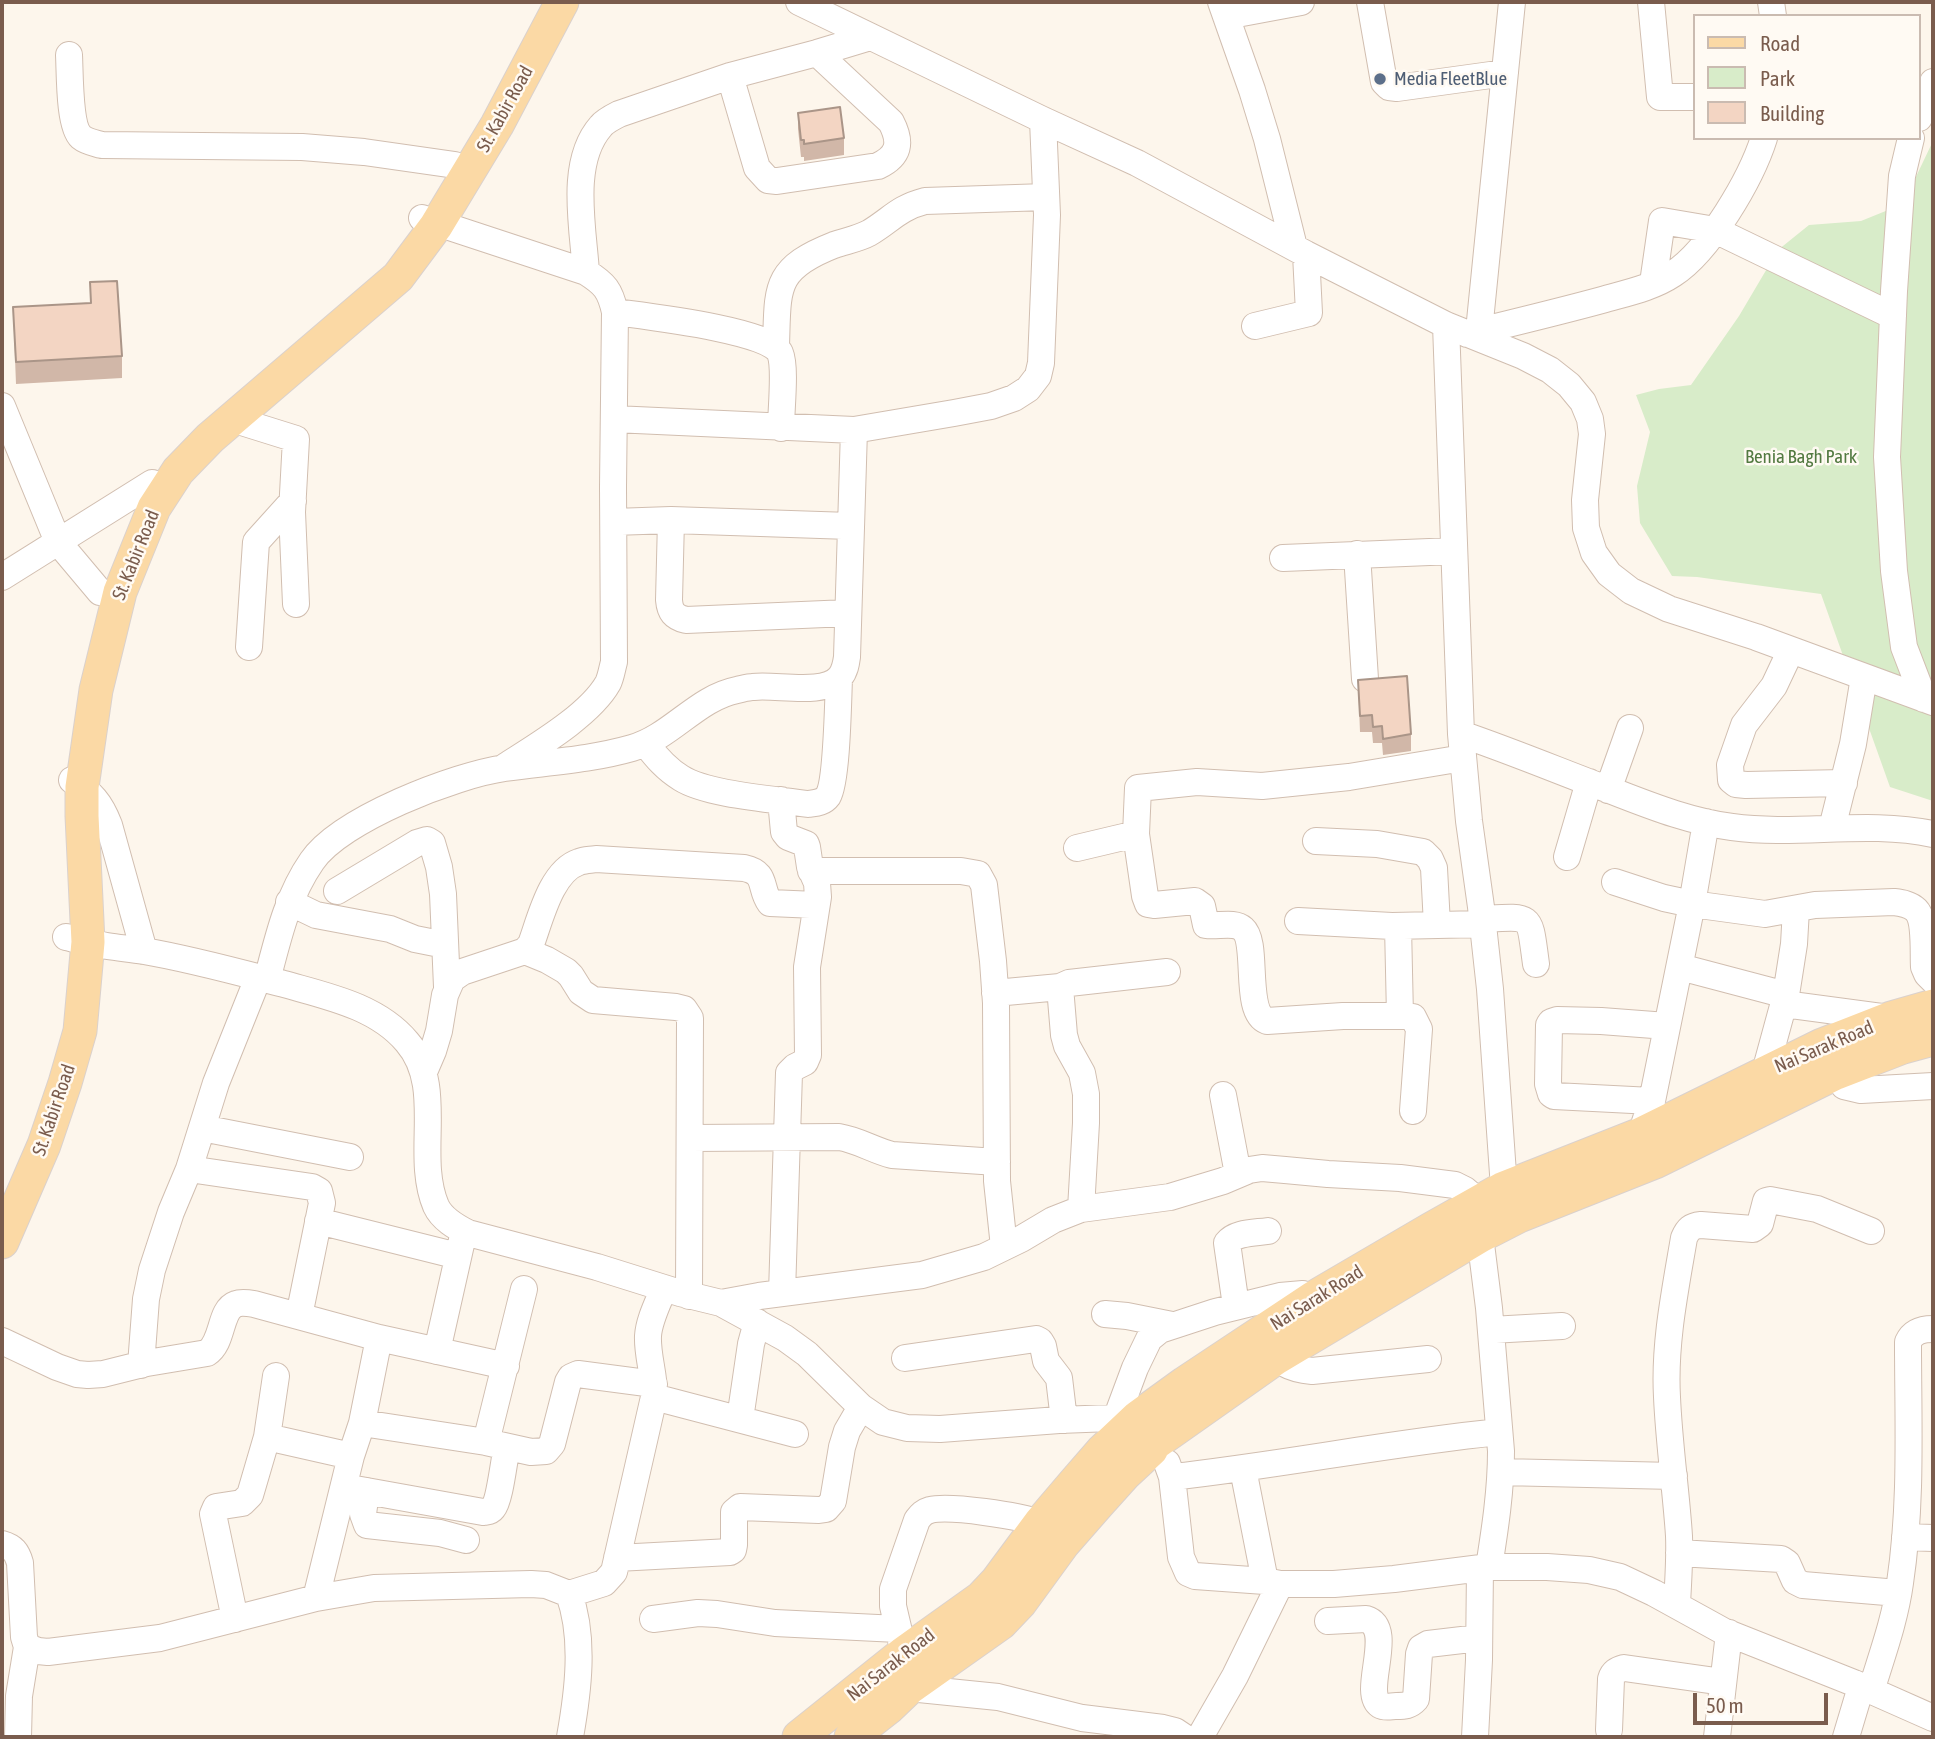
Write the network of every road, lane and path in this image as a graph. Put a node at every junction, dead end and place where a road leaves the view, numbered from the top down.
1 (545, 2) edge
2 (562, 2) edge
3 (799, 2) edge
4 (1301, 2) edge
5 (1370, 2) edge
6 (1512, 2) edge
7 (1651, 2) edge
8 (1223, 9) edge
9 (870, 37) junction
10 (817, 53) junction
11 (69, 55) dead end
12 (1505, 72) junction
13 (730, 76) junction
14 (1933, 82) edge
15 (1694, 97) edge
16 (1921, 113) edge
17 (1043, 120) junction
18 (1763, 140) edge
19 (1911, 140) edge
20 (455, 165) junction
21 (1046, 197) junction
22 (430, 220) junction
23 (1715, 230) junction
24 (1300, 250) junction
25 (586, 272) junction
26 (1653, 284) junction
27 (615, 312) junction
28 (1893, 316) junction
29 (1255, 326) dead end
30 (1464, 330) junction
31 (776, 346) junction
32 (2, 406) edge
33 (232, 419) junction
34 (614, 419) junction
35 (781, 428) junction
36 (854, 430) junction
37 (152, 483) junction
38 (293, 501) junction
39 (671, 520) junction
40 (614, 522) junction
41 (850, 526) junction
42 (58, 542) junction
43 (1454, 551) junction
44 (1357, 554) junction
45 (1283, 558) dead end
46 (2, 577) edge
47 (100, 593) junction
48 (296, 604) dead end
49 (848, 613) junction
50 (248, 648) dead end
51 (1791, 650) junction
52 (1864, 677) junction
53 (839, 679) junction
54 (1365, 679) edge
55 (1929, 700) edge
56 (1630, 728) dead end
57 (646, 744) junction
58 (1462, 746) junction
59 (502, 768) junction
60 (75, 782) junction
61 (1844, 783) junction
62 (1599, 786) junction
63 (781, 800) junction
64 (1706, 822) junction
65 (1832, 828) junction
66 (1136, 834) junction
67 (1933, 834) edge
68 (1316, 841) dead end
69 (1077, 848) dead end
70 (1567, 857) dead end
71 (811, 871) junction
72 (1615, 882) dead end
73 (337, 891) dead end
74 (289, 902) junction
75 (1692, 904) junction
76 (816, 905) junction
77 (1796, 909) junction
78 (1298, 921) dead end
79 (1483, 922) junction
80 (1398, 926) junction
81 (1437, 926) junction
82 (77, 939) junction
83 (445, 945) junction
84 (144, 951) junction
85 (525, 951) junction
86 (1536, 964) dead end
87 (1680, 967) junction
88 (1167, 972) dead end
89 (262, 979) junction
90 (1933, 980) edge
91 (447, 987) junction
92 (1060, 987) junction
93 (995, 993) junction
94 (1785, 1000) junction
95 (1933, 1006) edge
96 (1400, 1016) junction
97 (1891, 1018) junction
98 (1667, 1027) junction
99 (1933, 1039) edge
100 (424, 1072) junction
101 (1765, 1072) junction
102 (1836, 1073) junction
103 (1933, 1086) edge
104 (1223, 1095) dead end
105 (1652, 1101) junction
106 (1413, 1111) dead end
107 (202, 1128) junction
108 (1641, 1134) junction
109 (787, 1136) junction
110 (691, 1138) junction
111 (350, 1157) dead end
112 (997, 1162) junction
113 (189, 1169) junction
114 (1238, 1174) junction
115 (2, 1188) edge
116 (1504, 1188) junction
117 (1081, 1209) junction
118 (1478, 1220) junction
119 (318, 1222) junction
120 (1268, 1231) dead end
121 (1871, 1231) dead end
122 (2, 1242) edge
123 (461, 1244) junction
124 (1004, 1247) junction
125 (663, 1288) junction
126 (524, 1289) dead end
127 (782, 1293) junction
128 (689, 1296) junction
129 (1313, 1298) junction
130 (721, 1303) junction
131 (1236, 1306) junction
132 (1105, 1314) dead end
133 (299, 1315) junction
134 (757, 1322) junction
135 (1172, 1325) junction
136 (1562, 1326) dead end
137 (1933, 1329) edge
138 (1491, 1330) junction
139 (379, 1338) junction
140 (2, 1341) edge
141 (1265, 1348) junction
142 (437, 1351) junction
143 (905, 1358) dead end
144 (1428, 1359) dead end
145 (141, 1364) junction
146 (506, 1366) junction
147 (276, 1376) dead end
148 (654, 1391) junction
149 (861, 1407) junction
150 (740, 1419) junction
151 (1064, 1420) junction
152 (362, 1423) junction
153 (1134, 1427) junction
154 (1499, 1432) junction
155 (795, 1434) dead end
156 (267, 1437) junction
157 (496, 1445) junction
158 (351, 1457) junction
159 (1243, 1469) junction
160 (1501, 1472) junction
161 (1674, 1476) junction
162 (1172, 1477) junction
163 (355, 1489) junction
164 (1040, 1522) junction
165 (1905, 1536) junction
166 (1933, 1538) edge
167 (466, 1540) dead end
168 (2, 1544) edge
169 (1679, 1553) junction
170 (617, 1558) junction
171 (1485, 1567) junction
172 (1273, 1582) junction
173 (1898, 1593) junction
174 (569, 1594) junction
175 (316, 1598) junction
176 (1677, 1605) junction
177 (235, 1619) junction
178 (653, 1619) dead end
179 (1328, 1621) dead end
180 (1729, 1633) junction
181 (1479, 1638) junction
182 (901, 1641) junction
183 (27, 1647) junction
184 (1723, 1682) junction
185 (909, 1688) junction
186 (1866, 1689) junction
187 (1933, 1718) edge
188 (1609, 1730) dead end
189 (1208, 1733) edge
190 (18, 1737) edge
191 (570, 1737) edge
192 (799, 1737) edge
193 (851, 1737) edge
194 (1184, 1737) edge
195 (1475, 1737) edge
196 (1717, 1737) edge
197 (1846, 1737) edge

1 - 20 main road, St. Kabir Road
2 - 22 main road, St. Kabir Road
3 - 9 street
4 - 8 street
5 - 12 street
6 - 12 street
7 - 15 street
8 - 24 street
9 - 10 street
9 - 17 street
10 - 13 street
10 - 13 street
11 - 20 street
12 - 30 street
13 - 25 street
14 - 16 street
17 - 21 street
17 - 24 street
18 - 23 street
19 - 28 street
20 - 22 main road, St. Kabir Road
21 - 31 street
21 - 36 street
22 - 25 street
22 - 33 main road, St. Kabir Road
22 - 37 main road, St. Kabir Road
23 - 26 street
23 - 26 street
23 - 28 street
24 - 29 street
24 - 30 street
25 - 27 street
26 - 30 street
27 - 31 street
27 - 34 street
28 - 55 street
30 - 43 street
30 - 51 street
31 - 35 street
32 - 42 street
33 - 38 street
33 - 60 main road, St. Kabir Road
34 - 35 street
34 - 40 street
35 - 36 street
36 - 41 street
37 - 42 street
37 - 47 main road, St. Kabir Road
38 - 48 street
38 - 50 street
39 - 40 street
39 - 41 street
39 - 49 street
40 - 59 street
41 - 49 street
42 - 46 street
42 - 47 street
43 - 44 street
43 - 58 street
44 - 45 street
44 - 54 street
47 - 60 main road, St. Kabir Road
49 - 53 street
51 - 52 street
51 - 61 street
52 - 55 street
52 - 61 street
53 - 57 street
53 - 63 street
56 - 62 street
57 - 59 street
57 - 63 street
58 - 62 street
58 - 66 street
58 - 79 street
59 - 74 street
60 - 82 main road, St. Kabir Road
60 - 84 street
61 - 65 street
62 - 64 street
62 - 70 street
63 - 71 street
64 - 65 street
64 - 75 street
65 - 67 street
66 - 69 street
66 - 96 street
68 - 81 street
71 - 76 street
71 - 93 street
72 - 75 street
73 - 83 street
74 - 83 street
74 - 89 street
75 - 77 street
75 - 87 street
76 - 85 street
76 - 109 street
77 - 90 street
77 - 94 street
78 - 80 street
79 - 81 street
79 - 86 street
79 - 116 street
80 - 81 street
80 - 96 street
82 - 84 street
82 - 115 main road, St. Kabir Road
82 - 122 main road, St. Kabir Road
83 - 91 street
84 - 89 street
85 - 91 street
85 - 110 street
87 - 94 street
87 - 98 street
88 - 92 street
89 - 100 street
89 - 107 street
91 - 100 street
92 - 93 street
92 - 117 street
93 - 112 street
94 - 97 street
94 - 101 street
95 - 97 main road, Nai Sarak Road
96 - 106 street
97 - 101 main road, Nai Sarak Road
98 - 105 street
98 - 105 street
99 - 102 main road, Nai Sarak Road
100 - 123 street
101 - 108 main road, Nai Sarak Road
102 - 103 street
102 - 118 main road, Nai Sarak Road
104 - 114 street
105 - 108 street
107 - 111 street
107 - 113 street
108 - 116 main road, Nai Sarak Road
109 - 110 street
109 - 112 street
109 - 127 street
110 - 128 street
112 - 124 street
113 - 119 street
113 - 145 street
114 - 117 street
114 - 118 street
116 - 118 main road, Nai Sarak Road
117 - 124 street
118 - 129 main road, Nai Sarak Road
118 - 138 street
118 - 141 main road, Nai Sarak Road
119 - 123 street
119 - 133 street
120 - 131 street
121 - 161 street
123 - 125 street
123 - 142 street
124 - 127 street
125 - 128 street
125 - 148 street
126 - 146 street
127 - 130 street
128 - 130 street
129 - 131 street
129 - 141 main road, Nai Sarak Road
130 - 134 street
131 - 135 street
132 - 135 street
133 - 139 street
133 - 145 street
134 - 149 street
134 - 150 street
135 - 153 street
136 - 138 street
137 - 165 street
138 - 154 street
139 - 142 street
139 - 152 street
140 - 145 street
141 - 144 street
141 - 153 main road, Nai Sarak Road
142 - 146 street
143 - 151 street
146 - 157 street
147 - 156 street
148 - 150 street
148 - 157 street
148 - 170 street
149 - 151 street
149 - 170 street
150 - 155 street
151 - 153 street
152 - 157 street
152 - 158 street
153 - 162 street
153 - 164 main road, Nai Sarak Road
153 - 185 main road, Nai Sarak Road
154 - 159 street
154 - 160 street
156 - 158 street
156 - 177 street
157 - 163 street
158 - 163 street
159 - 162 street
159 - 172 street
160 - 161 street
160 - 171 street
161 - 169 street
162 - 172 street
163 - 167 street
163 - 175 street
164 - 182 main road, Nai Sarak Road
164 - 182 street
165 - 166 street
165 - 173 street
168 - 183 street
169 - 173 street
169 - 176 street
170 - 174 street
171 - 172 street
171 - 176 street
171 - 181 street
172 - 189 street
173 - 186 street
174 - 175 street
174 - 191 street
175 - 177 street
176 - 180 street
177 - 183 street
178 - 182 street
179 - 181 street
180 - 184 street
180 - 186 street
181 - 195 street
182 - 192 main road, Nai Sarak Road
183 - 190 street
184 - 188 street
184 - 196 street
185 - 193 main road, Nai Sarak Road
185 - 194 street
186 - 187 street
186 - 197 street

